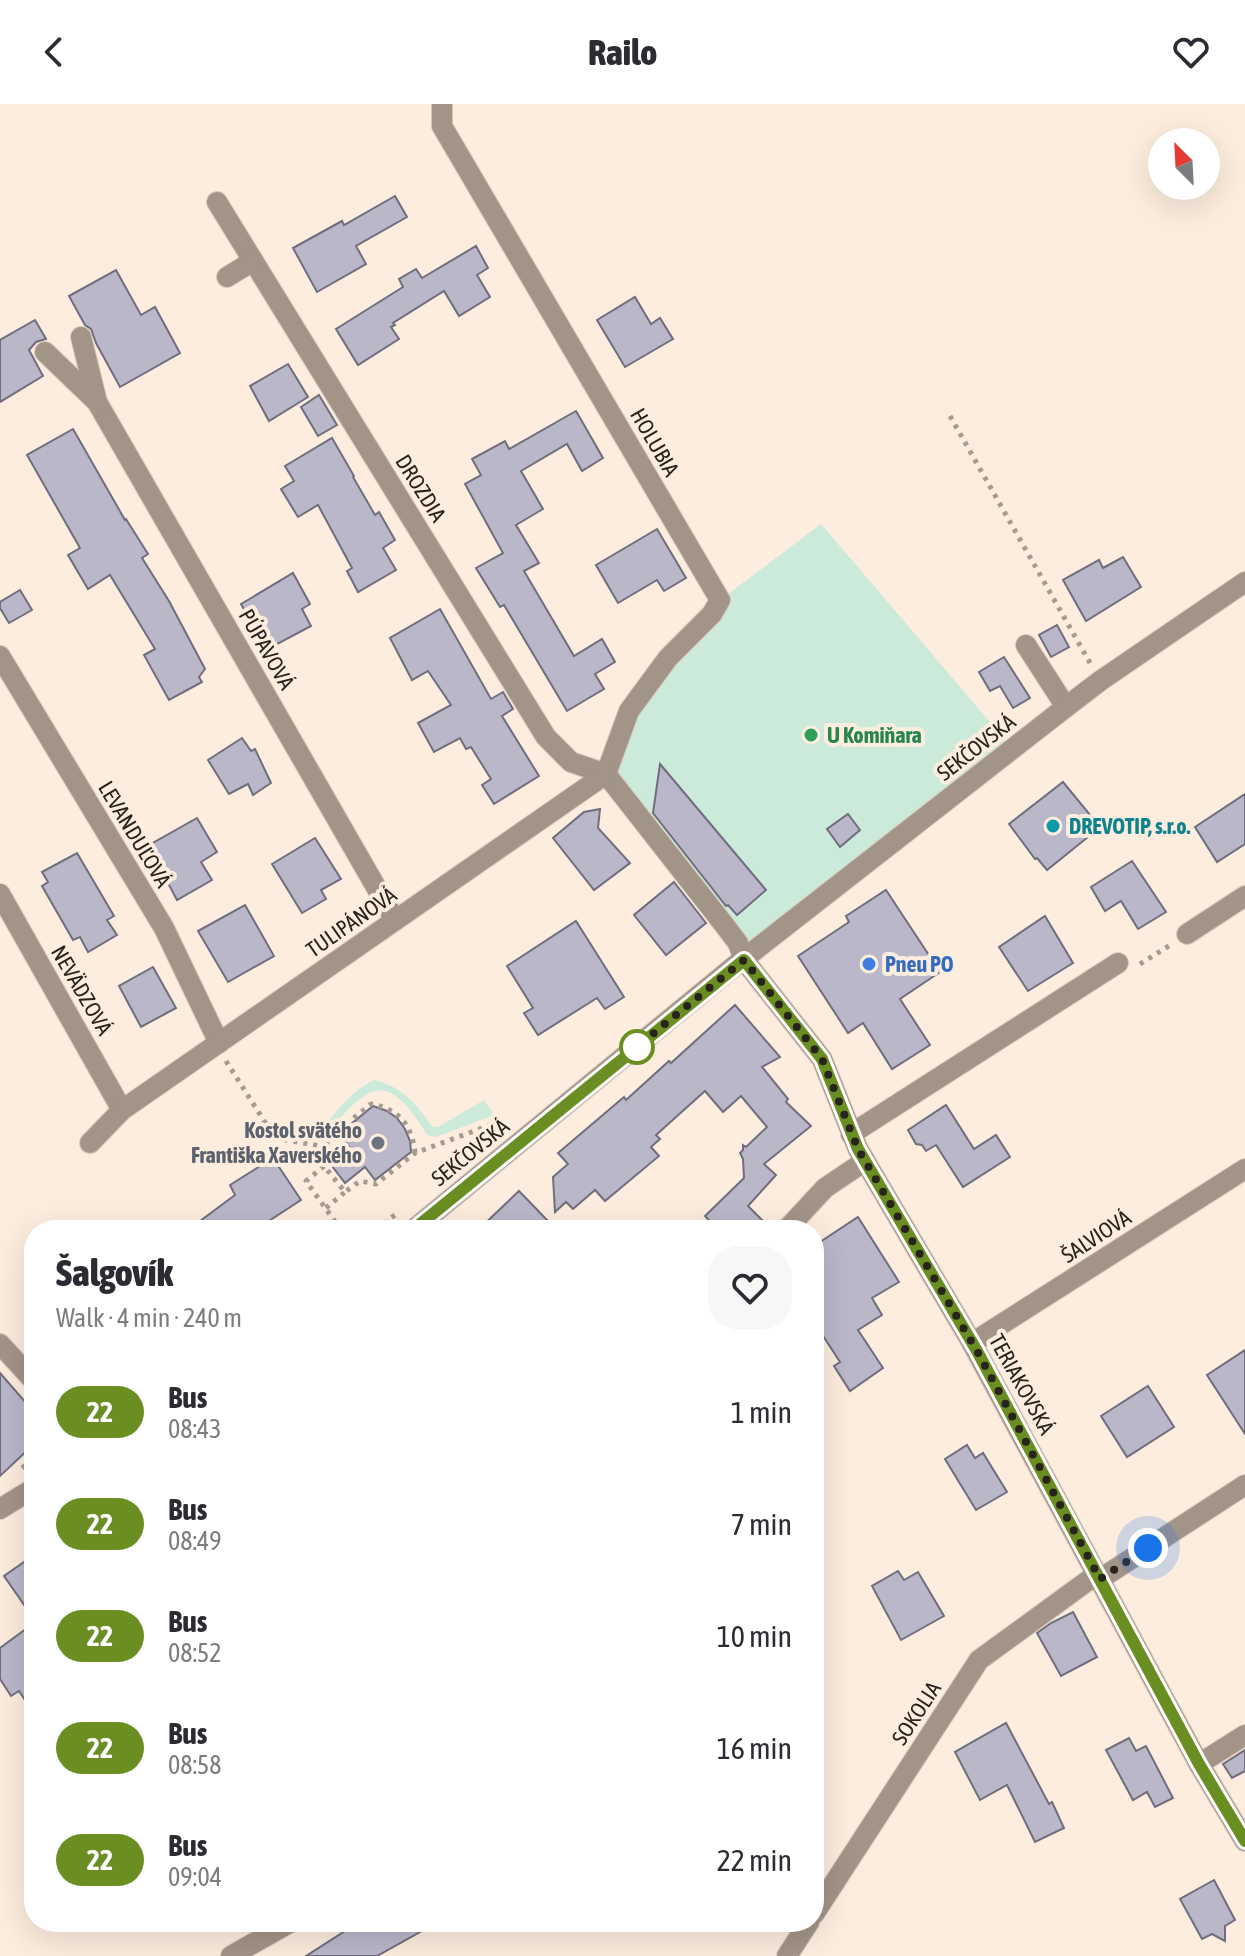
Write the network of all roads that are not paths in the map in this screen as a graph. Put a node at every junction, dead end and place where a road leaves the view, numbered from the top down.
1 (442, 104) edge
2 (217, 202) dead end
3 (253, 261) junction
4 (227, 277) dead end
5 (81, 337) dead end
6 (45, 352) dead end
7 (97, 402) junction
8 (1245, 582) edge
9 (1026, 645) dead end
10 (0, 656) edge
11 (1066, 707) junction
12 (606, 774) junction
13 (0, 894) edge
14 (1245, 896) edge
15 (395, 920) junction
16 (1187, 934) dead end
17 (744, 960) junction
18 (1118, 963) dead end
19 (217, 1044) junction
20 (122, 1110) junction
21 (851, 1134) junction
22 (90, 1143) dead end
23 (865, 1161) junction
24 (1245, 1169) edge
25 (808, 1205) junction
26 (425, 1220) edge
27 (795, 1220) edge
28 (803, 1220) edge
29 (972, 1343) junction
30 (0, 1344) edge
31 (24, 1370) edge
32 (1245, 1485) edge
33 (24, 1494) edge
34 (0, 1509) edge
35 (1099, 1577) junction
36 (1245, 1735) edge
37 (1199, 1764) junction
38 (1245, 1841) edge
39 (824, 1899) edge
40 (273, 1932) edge
41 (803, 1932) edge
42 (231, 1956) edge
43 (787, 1956) edge

1 - 12 street, HOLUBIA
2 - 3 street, DROZDIA
3 - 4 street
3 - 12 street, DROZDIA
5 - 7 street
6 - 7 street
7 - 15 street, PÚPAVOVÁ
8 - 11 street, SEKČOVSKÁ
9 - 11 street
10 - 19 street, LEVANDUĽOVÁ
11 - 17 street, SEKČOVSKÁ
12 - 15 street, TULIPÁNOVÁ
12 - 17 street
13 - 20 street, NEVÄDZOVÁ
14 - 16 street
15 - 19 street, TULIPÁNOVÁ
17 - 21 street, TERIAKOVSKÁ
17 - 26 street, SEKČOVSKÁ
18 - 21 street
19 - 20 street, TULIPÁNOVÁ
20 - 22 street, TULIPÁNOVÁ
21 - 23 street, TERIAKOVSKÁ
23 - 25 street
23 - 29 street, TERIAKOVSKÁ
24 - 29 street, ŠALVIOVÁ
25 - 27 street
25 - 28 street
29 - 35 street, TERIAKOVSKÁ
30 - 31 street
32 - 35 street
33 - 34 street
35 - 37 street, TERIAKOVSKÁ
35 - 39 street, SOKOLIA
36 - 37 street
37 - 38 street, TERIAKOVSKÁ
40 - 42 street
41 - 43 street

